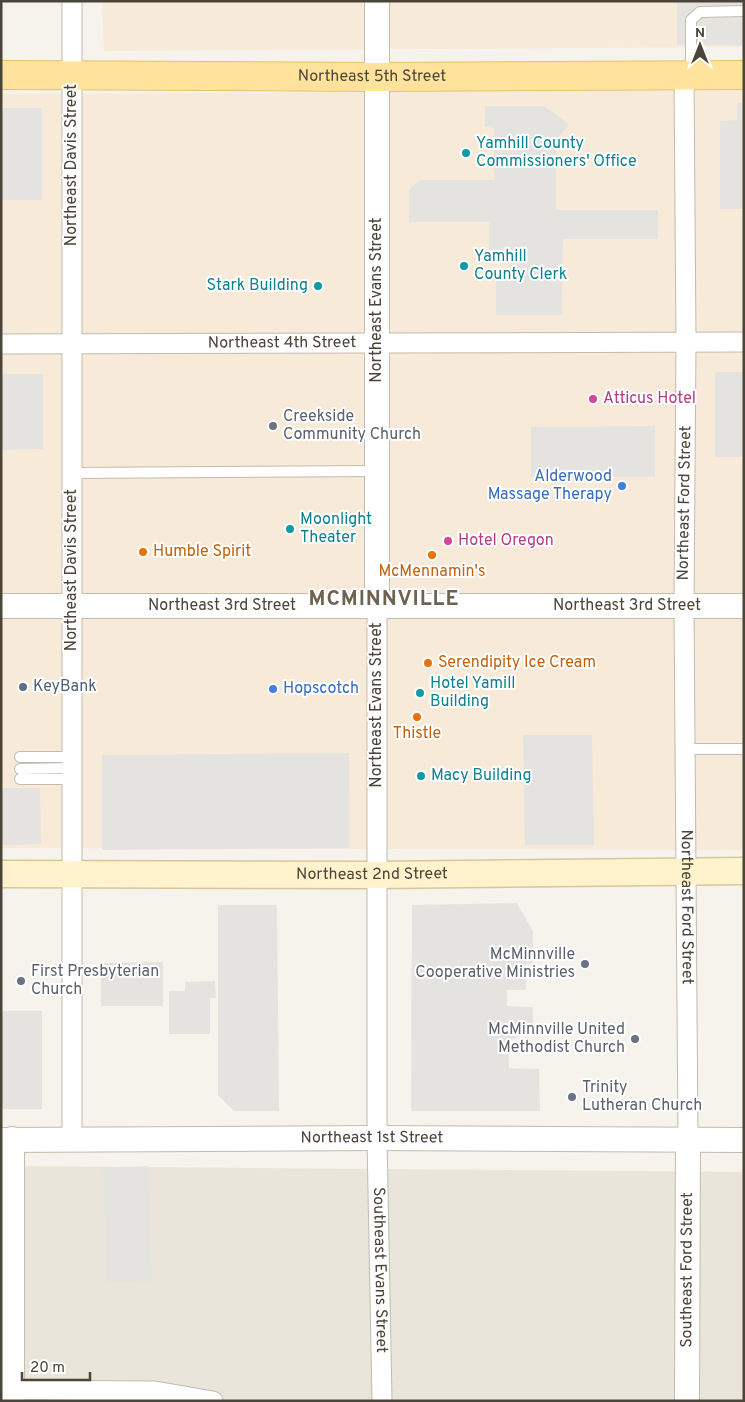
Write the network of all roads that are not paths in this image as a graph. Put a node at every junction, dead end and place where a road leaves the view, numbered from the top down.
1 (72, 1) edge
2 (377, 1) edge
3 (744, 11) edge
4 (72, 74) junction
5 (1, 75) edge
6 (744, 75) edge
7 (687, 76) junction
8 (377, 77) junction
9 (686, 342) junction
10 (744, 342) edge
11 (1, 344) edge
12 (377, 344) junction
13 (72, 345) junction
14 (377, 471) junction
15 (72, 473) junction
16 (1, 606) edge
17 (72, 606) junction
18 (377, 606) junction
19 (684, 606) junction
20 (744, 606) edge
21 (744, 748) edge
22 (686, 749) junction
23 (20, 758) dead end
24 (72, 768) junction
25 (20, 769) dead end
26 (20, 780) dead end
27 (687, 871) junction
28 (744, 871) edge
29 (1, 874) edge
30 (72, 874) junction
31 (377, 875) junction
32 (377, 1138) junction
33 (72, 1139) junction
34 (7, 1140) edge
35 (688, 1140) junction
36 (744, 1140) edge
37 (8, 1393) edge
38 (213, 1401) edge
39 (382, 1401) edge
40 (687, 1401) edge

1 - 4 street, Northeast Davis Street
2 - 8 street, Northeast Evans Street
3 - 7 lane
4 - 5 main road, Northeast 5th Street
4 - 8 main road, Northeast 5th Street
4 - 13 street, Northeast Davis Street
6 - 7 main road, Northeast 5th Street
7 - 8 main road, Northeast 5th Street
7 - 9 street, Northeast Ford Street
8 - 12 street, Northeast Evans Street
9 - 10 street, Northeast 4th Street
9 - 12 street, Northeast 4th Street
9 - 19 street, Northeast Ford Street
11 - 13 street, Northeast 4th Street
12 - 13 street, Northeast 4th Street
12 - 14 street, Northeast Evans Street
13 - 15 street, Northeast Davis Street
14 - 15 lane
14 - 18 street, Northeast Evans Street
15 - 17 street, Northeast Davis Street
16 - 17 street, Northeast 3rd Street
17 - 18 street, Northeast 3rd Street
17 - 24 street, Northeast Davis Street
18 - 19 street, Northeast 3rd Street
18 - 31 street, Northeast Evans Street
19 - 20 street, Northeast 3rd Street
19 - 22 street, Northeast Ford Street
21 - 22 lane
22 - 27 street, Northeast Ford Street
23 - 24 lane
24 - 25 lane
24 - 26 lane
24 - 30 street, Northeast Davis Street
27 - 28 main road, Northeast 2nd Street
27 - 31 main road, Northeast 2nd Street
27 - 35 street, Northeast Ford Street
29 - 30 main road, Northeast 2nd Street
30 - 31 main road, Northeast 2nd Street
30 - 33 street, Northeast Davis Street
31 - 32 street, Northeast Evans Street
32 - 33 street, Northeast 1st Street
32 - 35 street, Northeast 1st Street
32 - 39 street, Southeast Evans Street
33 - 34 street, Northeast 1st Street
34 - 37 street
35 - 36 street, Northeast 1st Street
35 - 40 street, Southeast Ford Street
37 - 38 street

